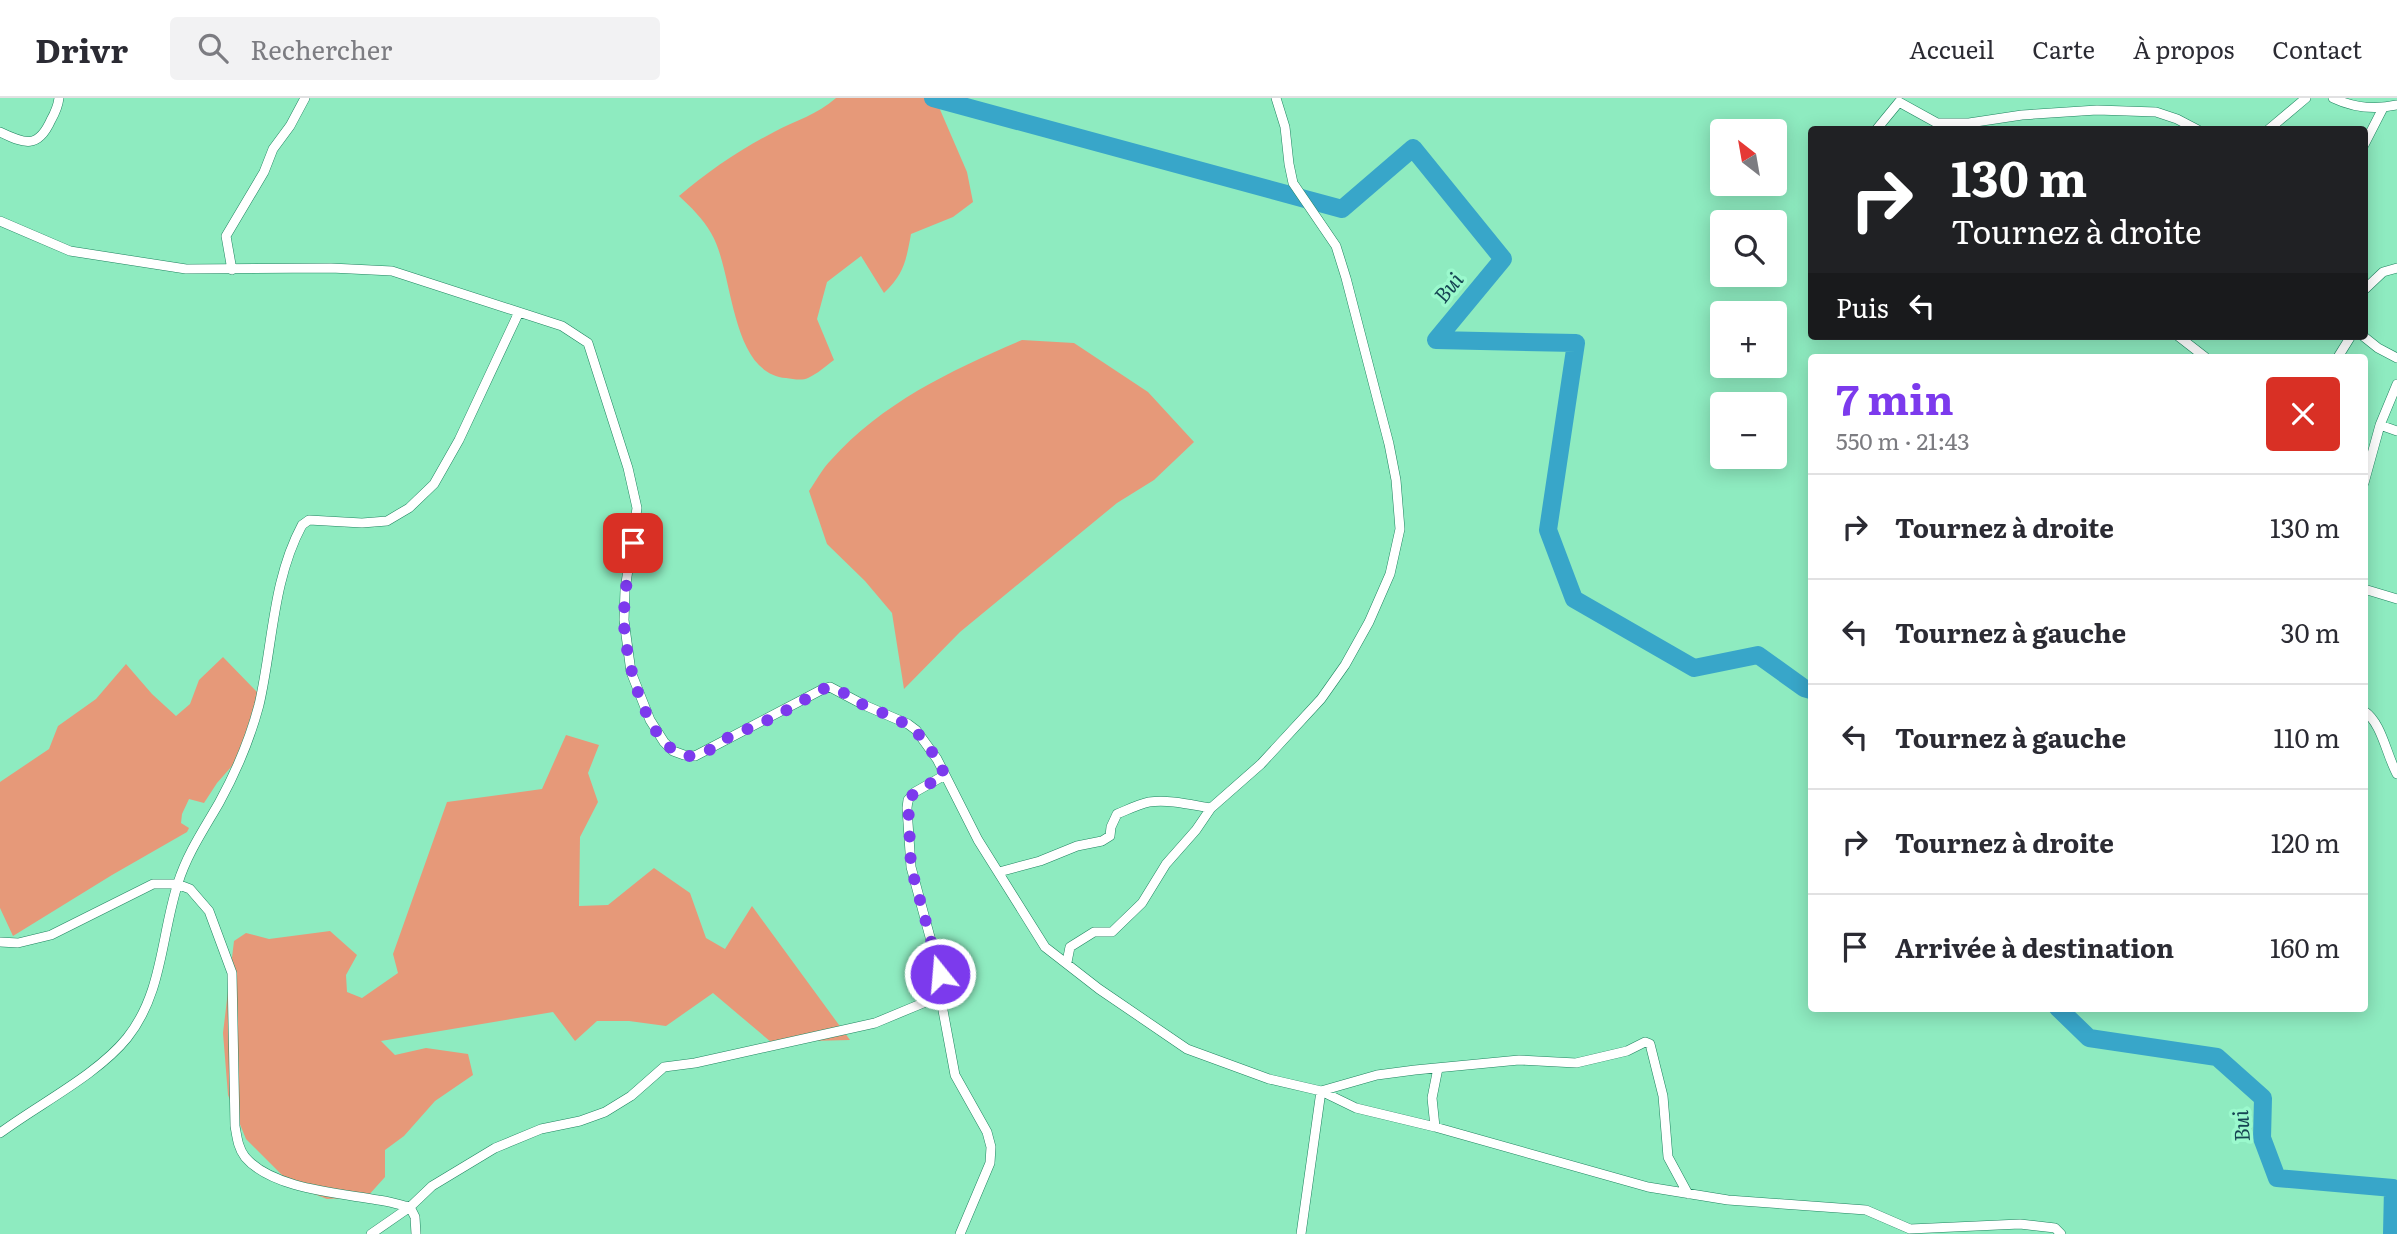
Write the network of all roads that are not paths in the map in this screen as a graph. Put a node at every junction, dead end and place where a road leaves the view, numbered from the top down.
1 (59, 98) edge
2 (304, 98) edge
3 (1276, 98) edge
4 (2306, 98) edge
5 (2333, 98) edge
6 (1900, 100) edge
7 (2397, 105) edge
8 (2383, 108) junction
9 (1879, 126) edge
10 (2190, 126) edge
11 (2273, 126) edge
12 (0, 132) edge
13 (2368, 137) edge
14 (0, 222) edge
15 (2397, 268) edge
16 (232, 270) junction
17 (2368, 286) edge
18 (519, 312) junction
19 (2184, 340) edge
20 (2368, 340) edge
21 (2201, 354) edge
22 (2397, 358) edge
23 (2397, 384) edge
24 (2380, 425) junction
25 (2397, 431) edge
26 (2368, 468) edge
27 (2368, 590) edge
28 (2397, 599) edge
29 (2368, 715) edge
30 (2397, 774) edge
31 (945, 775) junction
32 (1211, 808) junction
33 (999, 872) junction
34 (177, 884) junction
35 (0, 942) edge
36 (1067, 962) junction
37 (939, 989) junction
38 (1438, 1068) junction
39 (1321, 1091) junction
40 (1436, 1127) junction
41 (0, 1133) edge
42 (1688, 1194) junction
43 (410, 1207) junction
44 (371, 1234) edge
45 (416, 1234) edge
46 (960, 1234) edge
47 (1301, 1234) edge
48 (2061, 1234) edge

1 - 12 street
2 - 16 street
3 - 32 street
4 - 11 street
5 - 8 street
6 - 9 street
6 - 10 street
7 - 8 street
8 - 13 street
14 - 16 street
15 - 17 street
16 - 18 street
18 - 31 street
18 - 34 street
19 - 21 street
20 - 22 street
23 - 24 street
24 - 25 street
24 - 26 street
27 - 28 street
29 - 30 street
31 - 33 street
31 - 37 street
32 - 33 street
32 - 36 street
33 - 36 street
34 - 35 street
34 - 41 street
34 - 43 street
36 - 39 street
37 - 43 street
37 - 46 street
38 - 39 street
38 - 40 street
38 - 42 street
39 - 40 street
39 - 47 street
40 - 42 street
42 - 48 street
43 - 44 street
43 - 45 street

